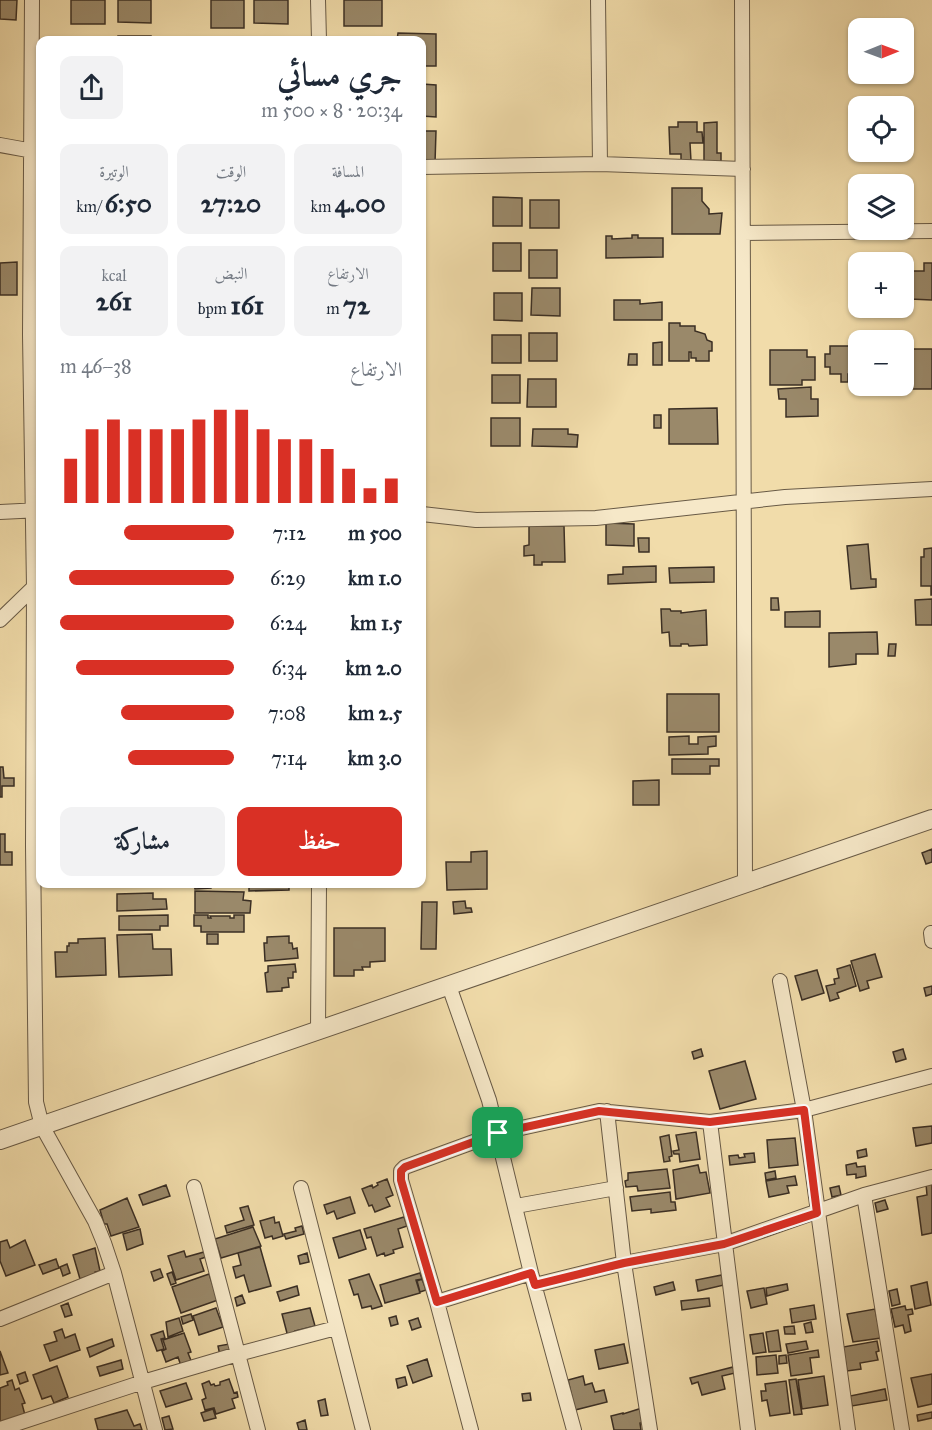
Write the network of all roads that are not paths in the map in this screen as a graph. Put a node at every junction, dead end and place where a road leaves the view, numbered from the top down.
1 (32, 0) edge
2 (318, 0) edge
3 (598, 0) edge
4 (742, 0) edge
5 (319, 36) edge
6 (0, 145) edge
7 (33, 151) junction
8 (600, 164) junction
9 (426, 167) edge
10 (743, 169) junction
11 (932, 231) edge
12 (743, 233) junction
13 (36, 485) edge
14 (932, 489) edge
15 (744, 502) junction
16 (36, 510) edge
17 (0, 512) edge
18 (426, 514) edge
19 (36, 536) edge
20 (34, 587) junction
21 (0, 620) edge
22 (932, 819) edge
23 (745, 884) junction
24 (319, 888) edge
25 (780, 981) dead end
26 (449, 986) junction
27 (318, 1030) junction
28 (932, 1076) edge
29 (804, 1110) junction
30 (607, 1111) junction
31 (710, 1122) junction
32 (42, 1126) junction
33 (498, 1133) junction
34 (0, 1140) edge
35 (932, 1177) edge
36 (194, 1187) dead end
37 (301, 1188) dead end
38 (616, 1188) junction
39 (864, 1195) junction
40 (516, 1206) junction
41 (817, 1213) junction
42 (724, 1244) junction
43 (624, 1263) junction
44 (114, 1273) junction
45 (533, 1279) junction
46 (437, 1302) junction
47 (0, 1319) edge
48 (336, 1328) junction
49 (238, 1353) junction
50 (143, 1382) junction
51 (45, 1415) junction
52 (0, 1429) edge
53 (49, 1430) edge
54 (155, 1430) edge
55 (258, 1430) edge
56 (363, 1430) edge
57 (471, 1430) edge
58 (574, 1430) edge
59 (650, 1430) edge
60 (748, 1430) edge
61 (848, 1430) edge
62 (902, 1430) edge

1 - 7 street
2 - 5 street
3 - 8 street
4 - 10 street
6 - 7 street
7 - 13 street
8 - 9 street
8 - 10 street
10 - 12 street
11 - 12 street
12 - 15 street
14 - 15 street
15 - 18 street
15 - 23 street
16 - 17 street
19 - 20 street
20 - 21 street
20 - 32 street
22 - 23 street
23 - 26 street
24 - 27 street
25 - 29 street
26 - 27 street
26 - 33 street
27 - 32 street
28 - 29 street
29 - 31 street
29 - 41 street
30 - 31 street
30 - 33 street
30 - 38 street
31 - 42 street
32 - 34 street
32 - 44 street
33 - 40 street
33 - 46 street
35 - 39 street
36 - 49 street
37 - 48 street
38 - 40 street
38 - 43 street
39 - 41 street
39 - 62 street
40 - 45 street
41 - 42 street
41 - 61 street
42 - 43 street
42 - 60 street
43 - 45 street
43 - 59 street
44 - 47 street
44 - 50 street
45 - 46 street
45 - 58 street
46 - 57 street
48 - 49 street
48 - 56 street
49 - 50 street
49 - 55 street
50 - 51 street
50 - 54 street
51 - 52 street
51 - 53 street

